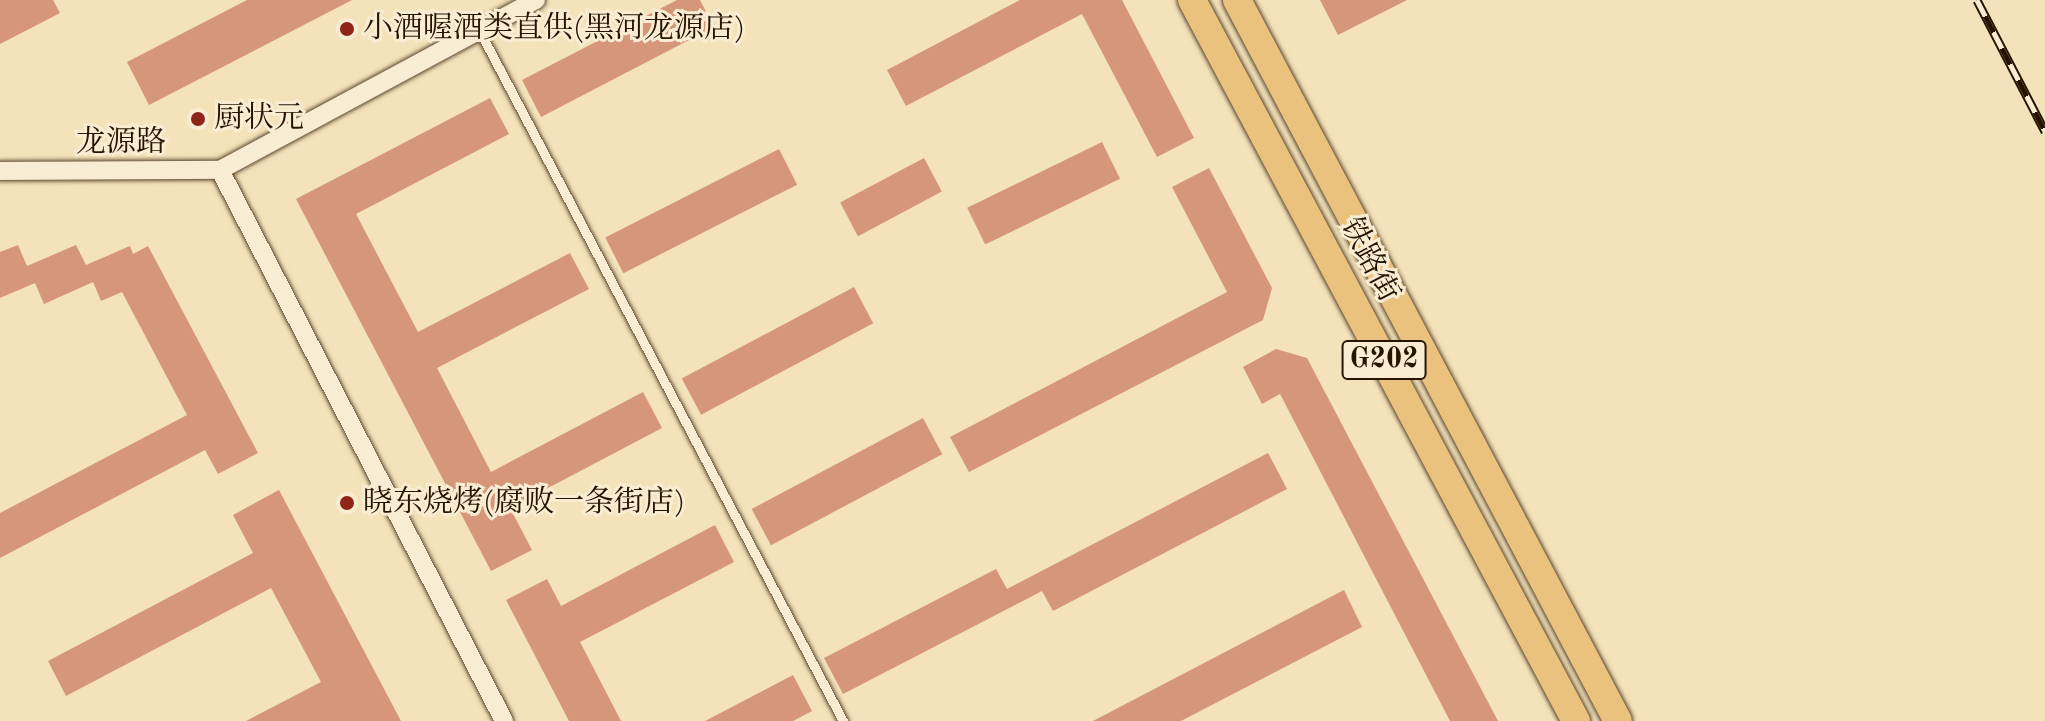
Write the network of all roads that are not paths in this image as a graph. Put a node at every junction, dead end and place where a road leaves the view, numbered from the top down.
1 (536, 0) edge
2 (1192, 0) edge
3 (1237, 0) edge
4 (479, 30) junction
5 (220, 170) junction
6 (0, 171) edge
7 (504, 721) edge
8 (843, 721) edge
9 (1576, 721) edge
10 (1618, 721) edge

1 - 4 street, 龙源路
2 - 9 main road, 铁路街 / G202
3 - 10 main road, 铁路街 / G202
4 - 5 street, 龙源路
4 - 8 lane
5 - 6 street, 龙源路
5 - 7 street

